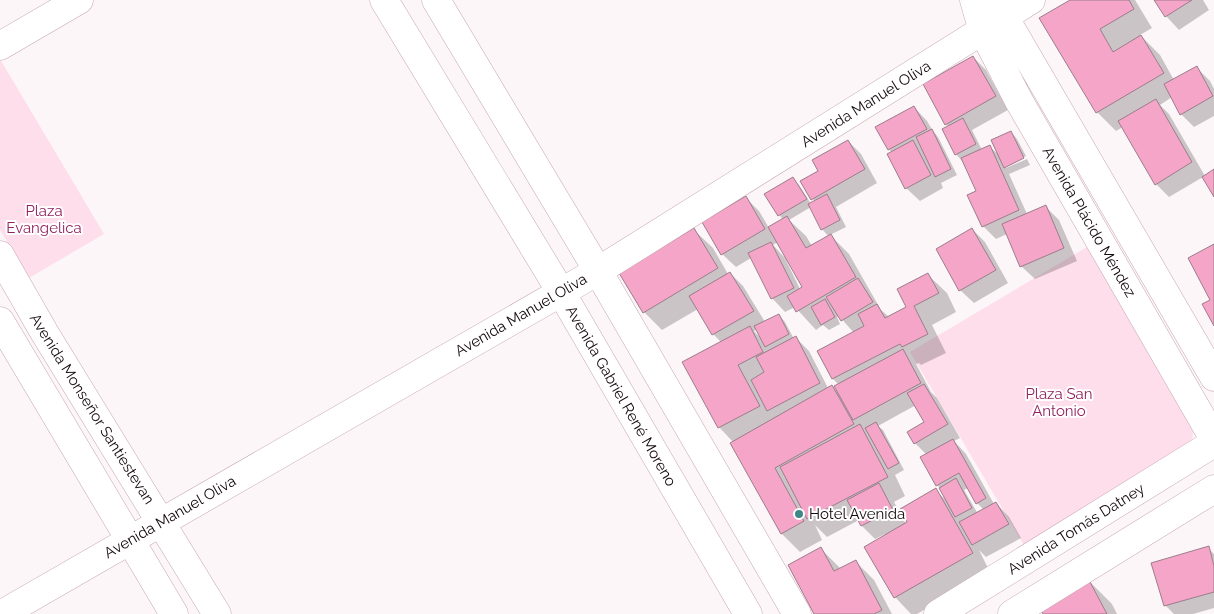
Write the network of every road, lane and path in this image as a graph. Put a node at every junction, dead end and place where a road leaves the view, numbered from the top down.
1 (80, 0) edge
2 (384, 0) edge
3 (436, 0) edge
4 (974, 0) edge
5 (1031, 0) edge
6 (994, 16) edge
7 (0, 46) edge
8 (0, 255) edge
9 (598, 271) junction
10 (561, 292) junction
11 (0, 321) edge
12 (1214, 377) edge
13 (1214, 439) edge
14 (1214, 444) edge
15 (1214, 489) edge
16 (162, 522) junction
17 (131, 540) junction
18 (2, 614) edge
19 (174, 614) edge
20 (218, 614) edge
21 (748, 614) edge
22 (797, 614) edge
23 (938, 614) edge
24 (1012, 614) edge

1 - 7 street
2 - 10 street, Avenida Gabriel René Moreno
3 - 9 street
4 - 6 street, Avenida Plácido Méndez
5 - 6 street, Avenida Manuel Oliva
6 - 9 street, Avenida Manuel Oliva
6 - 12 street, Avenida Plácido Méndez
6 - 13 street, Avenida Plácido Méndez
8 - 16 street, Avenida Monseñor Santiestevan
9 - 10 street, Avenida Manuel Oliva
9 - 22 street
10 - 16 street, Avenida Manuel Oliva
10 - 21 street, Avenida Gabriel René Moreno
11 - 17 street
14 - 23 street, Avenida Tomás Datney
15 - 24 street
16 - 17 street, Avenida Manuel Oliva
16 - 20 street, Avenida Monseñor Santiestevan
17 - 18 street, Avenida Manuel Oliva
17 - 19 street

